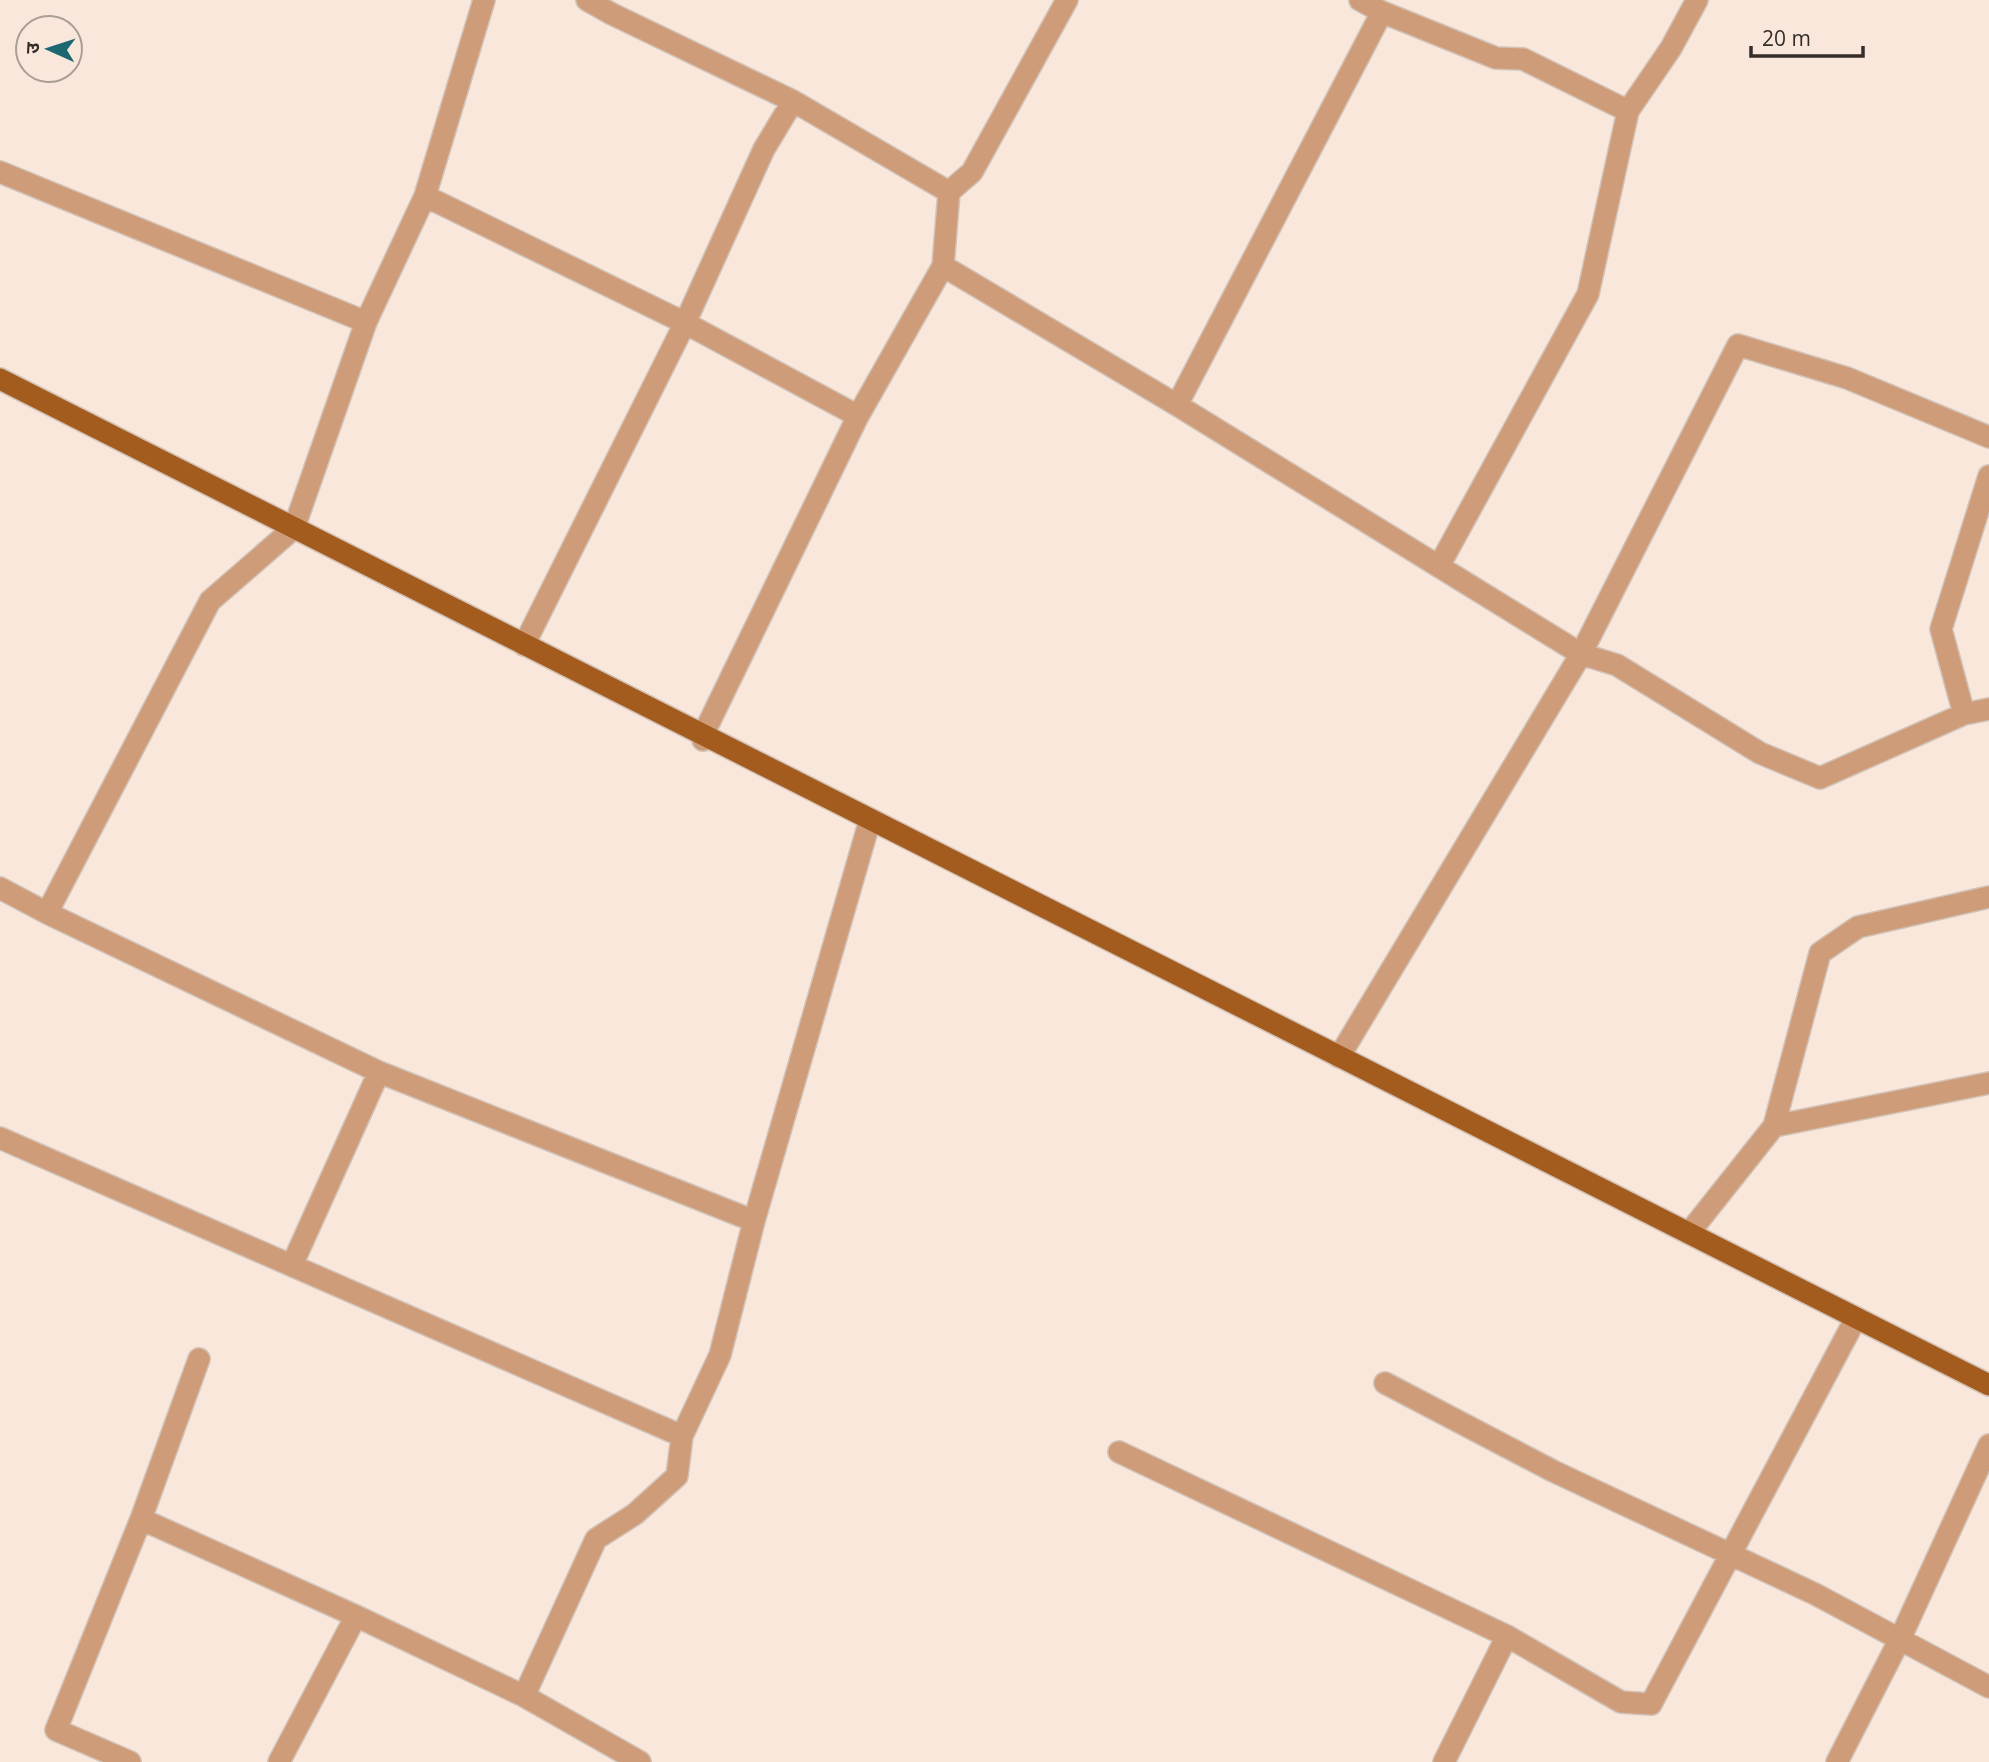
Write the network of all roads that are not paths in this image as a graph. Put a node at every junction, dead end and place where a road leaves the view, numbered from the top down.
1 (484, 0) edge
2 (587, 0) edge
3 (1067, 0) edge
4 (1360, 0) edge
5 (1697, 0) edge
6 (1382, 12) junction
7 (793, 101) junction
8 (1628, 111) junction
9 (0, 172) edge
10 (949, 192) junction
11 (425, 196) junction
12 (943, 266) junction
13 (366, 322) junction
14 (685, 323) junction
15 (0, 379) edge
16 (1177, 405) junction
17 (858, 416) junction
18 (1989, 437) edge
19 (1989, 476) edge
20 (294, 528) junction
21 (1439, 566) junction
22 (524, 645) junction
23 (1581, 654) junction
24 (1989, 709) edge
25 (1964, 714) junction
26 (703, 738) junction
27 (870, 820) junction
28 (0, 888) edge
29 (1989, 897) edge
30 (47, 913) junction
31 (1339, 1057) junction
32 (379, 1072) junction
33 (1989, 1083) edge
34 (1774, 1126) junction
35 (0, 1139) edge
36 (754, 1221) junction
37 (1689, 1233) junction
38 (292, 1265) junction
39 (1856, 1318) junction
40 (199, 1359) dead end
41 (1385, 1383) dead end
42 (1989, 1385) edge
43 (682, 1436) junction
44 (1989, 1445) edge
45 (1119, 1452) dead end
46 (141, 1519) junction
47 (1731, 1554) junction
48 (356, 1616) junction
49 (1507, 1636) junction
50 (1900, 1639) junction
51 (1989, 1687) edge
52 (524, 1696) junction
53 (130, 1762) edge
54 (279, 1762) edge
55 (640, 1762) edge
56 (1444, 1762) edge
57 (1837, 1762) edge

1 - 11 street
2 - 7 street
3 - 10 street
4 - 6 street
5 - 8 street
6 - 8 street
6 - 16 street
7 - 10 street
7 - 14 street
8 - 21 street
9 - 13 street
10 - 12 street
11 - 13 street
11 - 14 street
12 - 16 street
12 - 17 street
13 - 20 street
14 - 17 street
14 - 22 street
15 - 20 main road
16 - 21 street
17 - 26 street
18 - 23 street
19 - 25 street
20 - 22 main road
20 - 30 street
21 - 23 street
22 - 26 main road
23 - 25 street
23 - 31 street
24 - 25 street
26 - 27 main road
27 - 31 main road
27 - 36 street
28 - 30 street
29 - 34 street
30 - 32 street
31 - 37 main road
32 - 36 street
32 - 38 street
33 - 34 street
34 - 37 street
35 - 38 street
36 - 43 street
37 - 39 main road
38 - 43 street
39 - 42 main road
39 - 47 street
40 - 46 street
41 - 47 street
43 - 52 street
44 - 50 street
45 - 49 street
46 - 48 street
46 - 53 street
47 - 49 street
47 - 50 street
48 - 52 street
48 - 54 street
49 - 56 street
50 - 51 street
50 - 57 street
52 - 55 street

